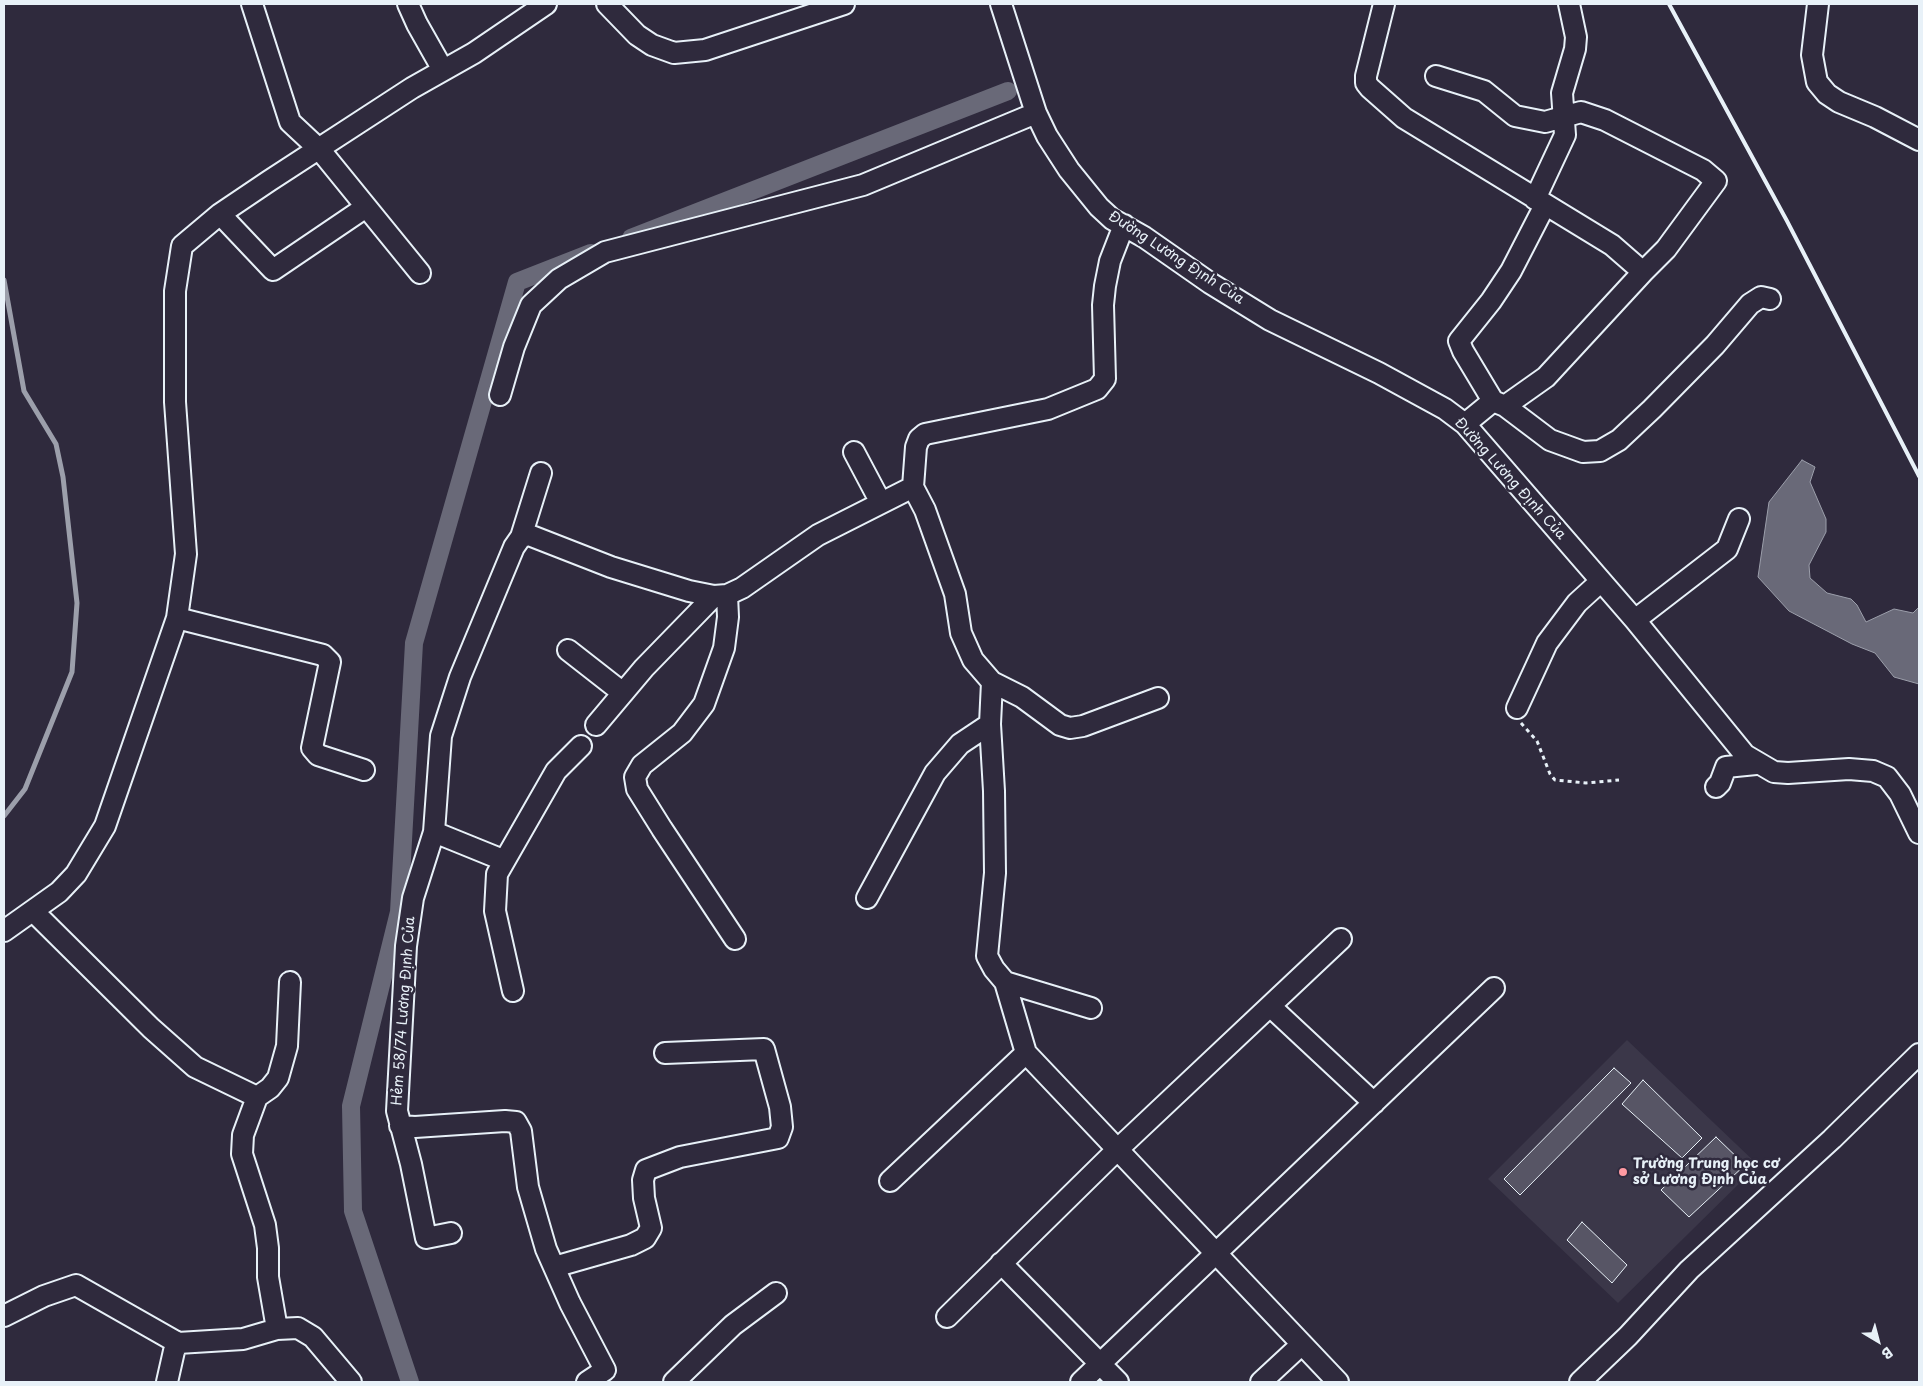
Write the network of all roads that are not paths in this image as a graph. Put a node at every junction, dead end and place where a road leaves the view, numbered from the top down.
1 (252, 4) edge
2 (408, 4) edge
3 (546, 4) edge
4 (607, 4) edge
5 (844, 4) edge
6 (1001, 4) edge
7 (1384, 4) edge
8 (1569, 4) edge
9 (1818, 4) edge
10 (443, 70) junction
11 (1436, 76) dead end
12 (1036, 113) junction
13 (1565, 117) junction
14 (1919, 140) edge
15 (320, 150) junction
16 (1540, 202) junction
17 (366, 207) junction
18 (220, 214) junction
19 (1124, 225) junction
20 (1643, 272) junction
21 (420, 273) dead end
22 (1770, 298) dead end
23 (500, 395) dead end
24 (1499, 403) junction
25 (1465, 424) junction
26 (854, 452) dead end
27 (542, 473) dead end
28 (913, 487) junction
29 (881, 503) junction
30 (1739, 519) dead end
31 (521, 537) junction
32 (1600, 582) junction
33 (720, 596) junction
34 (176, 618) junction
35 (1635, 620) junction
36 (568, 650) dead end
37 (992, 682) junction
38 (623, 693) junction
39 (1158, 698) dead end
40 (1517, 708) road end
41 (990, 724) junction
42 (596, 725) dead end
43 (581, 746) dead end
44 (1756, 764) junction
45 (364, 770) dead end
46 (1716, 787) dead end
47 (434, 832) junction
48 (1919, 833) edge
49 (503, 860) junction
50 (867, 898) dead end
51 (33, 911) junction
52 (4, 931) edge
53 (736, 939) dead end
54 (1341, 939) dead end
55 (290, 982) dead end
56 (1005, 982) junction
57 (1494, 988) dead end
58 (513, 991) dead end
59 (1270, 1006) junction
60 (1091, 1008) dead end
61 (665, 1053) dead end
62 (1026, 1053) junction
63 (1919, 1054) edge
64 (257, 1097) junction
65 (1374, 1103) junction
66 (400, 1126) junction
67 (1118, 1149) junction
68 (890, 1182) dead end
69 (450, 1234) dead end
70 (1216, 1252) junction
71 (1001, 1263) junction
72 (554, 1267) junction
73 (776, 1293) dead end
74 (4, 1316) edge
75 (947, 1317) dead end
76 (277, 1329) junction
77 (178, 1343) junction
78 (1302, 1344) junction
79 (1100, 1364) junction
80 (167, 1382) edge
81 (351, 1382) edge
82 (587, 1382) edge
83 (674, 1382) edge
84 (1081, 1382) edge
85 (1118, 1382) edge
86 (1261, 1382) edge
87 (1338, 1382) edge
88 (1580, 1382) edge

1 - 15 street
2 - 10 street
3 - 10 street
4 - 5 street
6 - 12 street, Đường Lương Định Của
7 - 16 street
8 - 13 street
9 - 14 street
10 - 15 street
11 - 13 street
12 - 19 street, Đường Lương Định Của
12 - 23 street
13 - 16 street
13 - 20 street
15 - 17 street
15 - 18 street
16 - 20 street
16 - 24 street
17 - 18 street
17 - 21 street
18 - 34 street
19 - 25 street, Đường Lương Định Của
19 - 28 street
20 - 24 street
22 - 24 street
24 - 25 street
25 - 32 street, Đường Lương Định Của
26 - 29 street
27 - 31 street, Hẻm 58/74 Lương Định Của
28 - 29 street
28 - 37 street
29 - 33 street
30 - 35 street
31 - 33 street
31 - 47 street, Hẻm 58/74 Lương Định Của
32 - 35 street, Đường Lương Định Của
32 - 40 street
33 - 38 street
33 - 53 street
34 - 45 street
34 - 51 street
35 - 44 street, Đường Lương Định Của
36 - 38 street
37 - 39 street
37 - 41 street
38 - 42 street
41 - 50 street
41 - 56 street
43 - 49 street
44 - 46 street
44 - 48 street, Đường Lương Định Của
47 - 49 street
47 - 66 street, Hẻm 58/74 Lương Định Của
49 - 58 street
51 - 52 street
51 - 64 street
54 - 59 street
55 - 64 street
56 - 60 street
56 - 62 street
57 - 65 street
59 - 65 street
59 - 67 street
61 - 72 street
62 - 67 street
62 - 68 street
63 - 88 street
64 - 76 street
65 - 70 street
66 - 69 street, Hẻm 58/74 Lương Định Của
66 - 72 street, Hẻm 58/74 Lương Định Của
67 - 70 street
67 - 71 street
70 - 78 street
70 - 79 street
71 - 75 street
71 - 79 street
72 - 82 street, Hẻm 58/74 Lương Định Của
73 - 83 street
74 - 77 street
76 - 77 street
76 - 81 street
77 - 80 street
78 - 86 street
78 - 87 street
79 - 84 street
79 - 85 street

